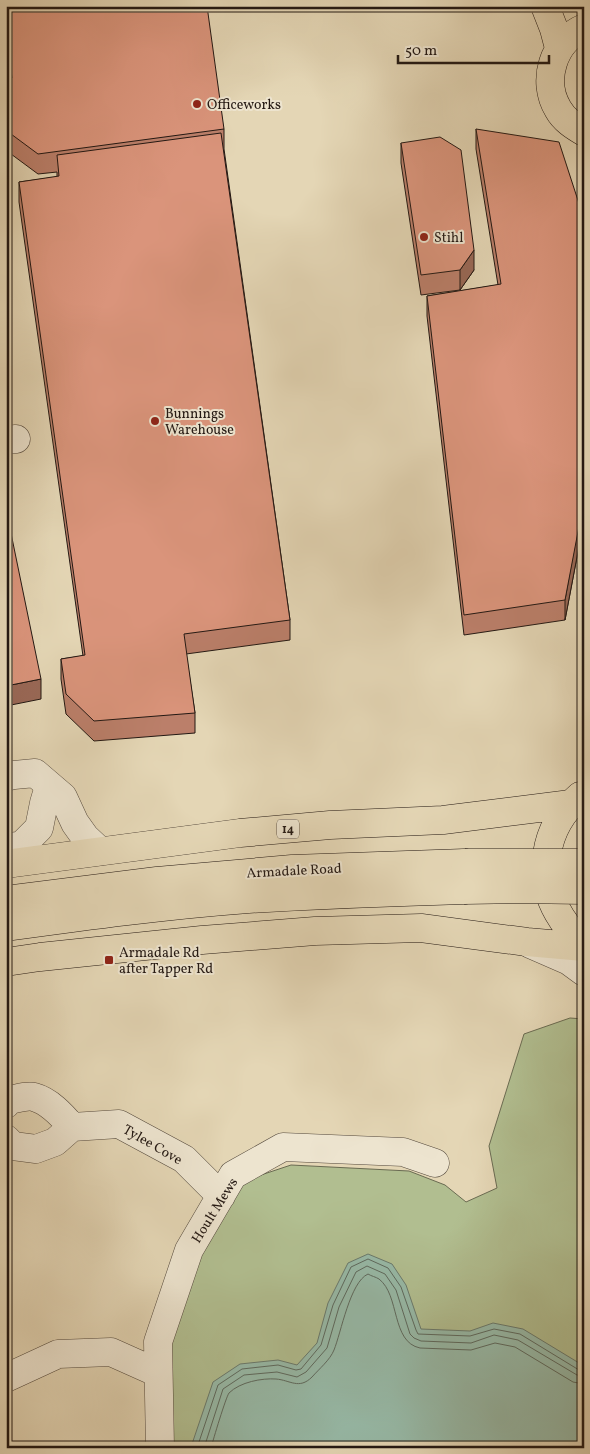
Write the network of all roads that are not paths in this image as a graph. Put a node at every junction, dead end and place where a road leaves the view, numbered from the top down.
1 (545, 6) edge
2 (584, 28) edge
3 (560, 48) junction
4 (584, 132) edge
5 (6, 777) edge
6 (49, 786) junction
7 (577, 799) edge
8 (6, 848) edge
9 (100, 851) junction
10 (584, 863) edge
11 (6, 864) edge
12 (584, 890) edge
13 (6, 900) edge
14 (6, 927) edge
15 (584, 941) edge
16 (527, 942) junction
17 (584, 947) edge
18 (6, 962) edge
19 (584, 972) edge
20 (6, 1104) edge
21 (72, 1127) junction
22 (6, 1139) edge
23 (435, 1163) dead end
24 (221, 1196) junction
25 (158, 1373) junction
26 (6, 1378) edge
27 (160, 1448) edge

1 - 3 main road
2 - 3 main road
3 - 4 main road
5 - 6 street
6 - 8 street
6 - 9 street
7 - 9 main road, 14
7 - 15 main road, 14
9 - 11 main road, 14
10 - 13 main road, Armadale Road, bridge
12 - 14 main road, Armadale Road, bridge
16 - 17 main road
16 - 18 main road
16 - 19 street
20 - 21 street
21 - 22 street
21 - 24 street, Tylee Cove
23 - 24 street, Hoult Mews
24 - 25 street, Hoult Mews
25 - 26 street
25 - 27 street, Hoult Mews

